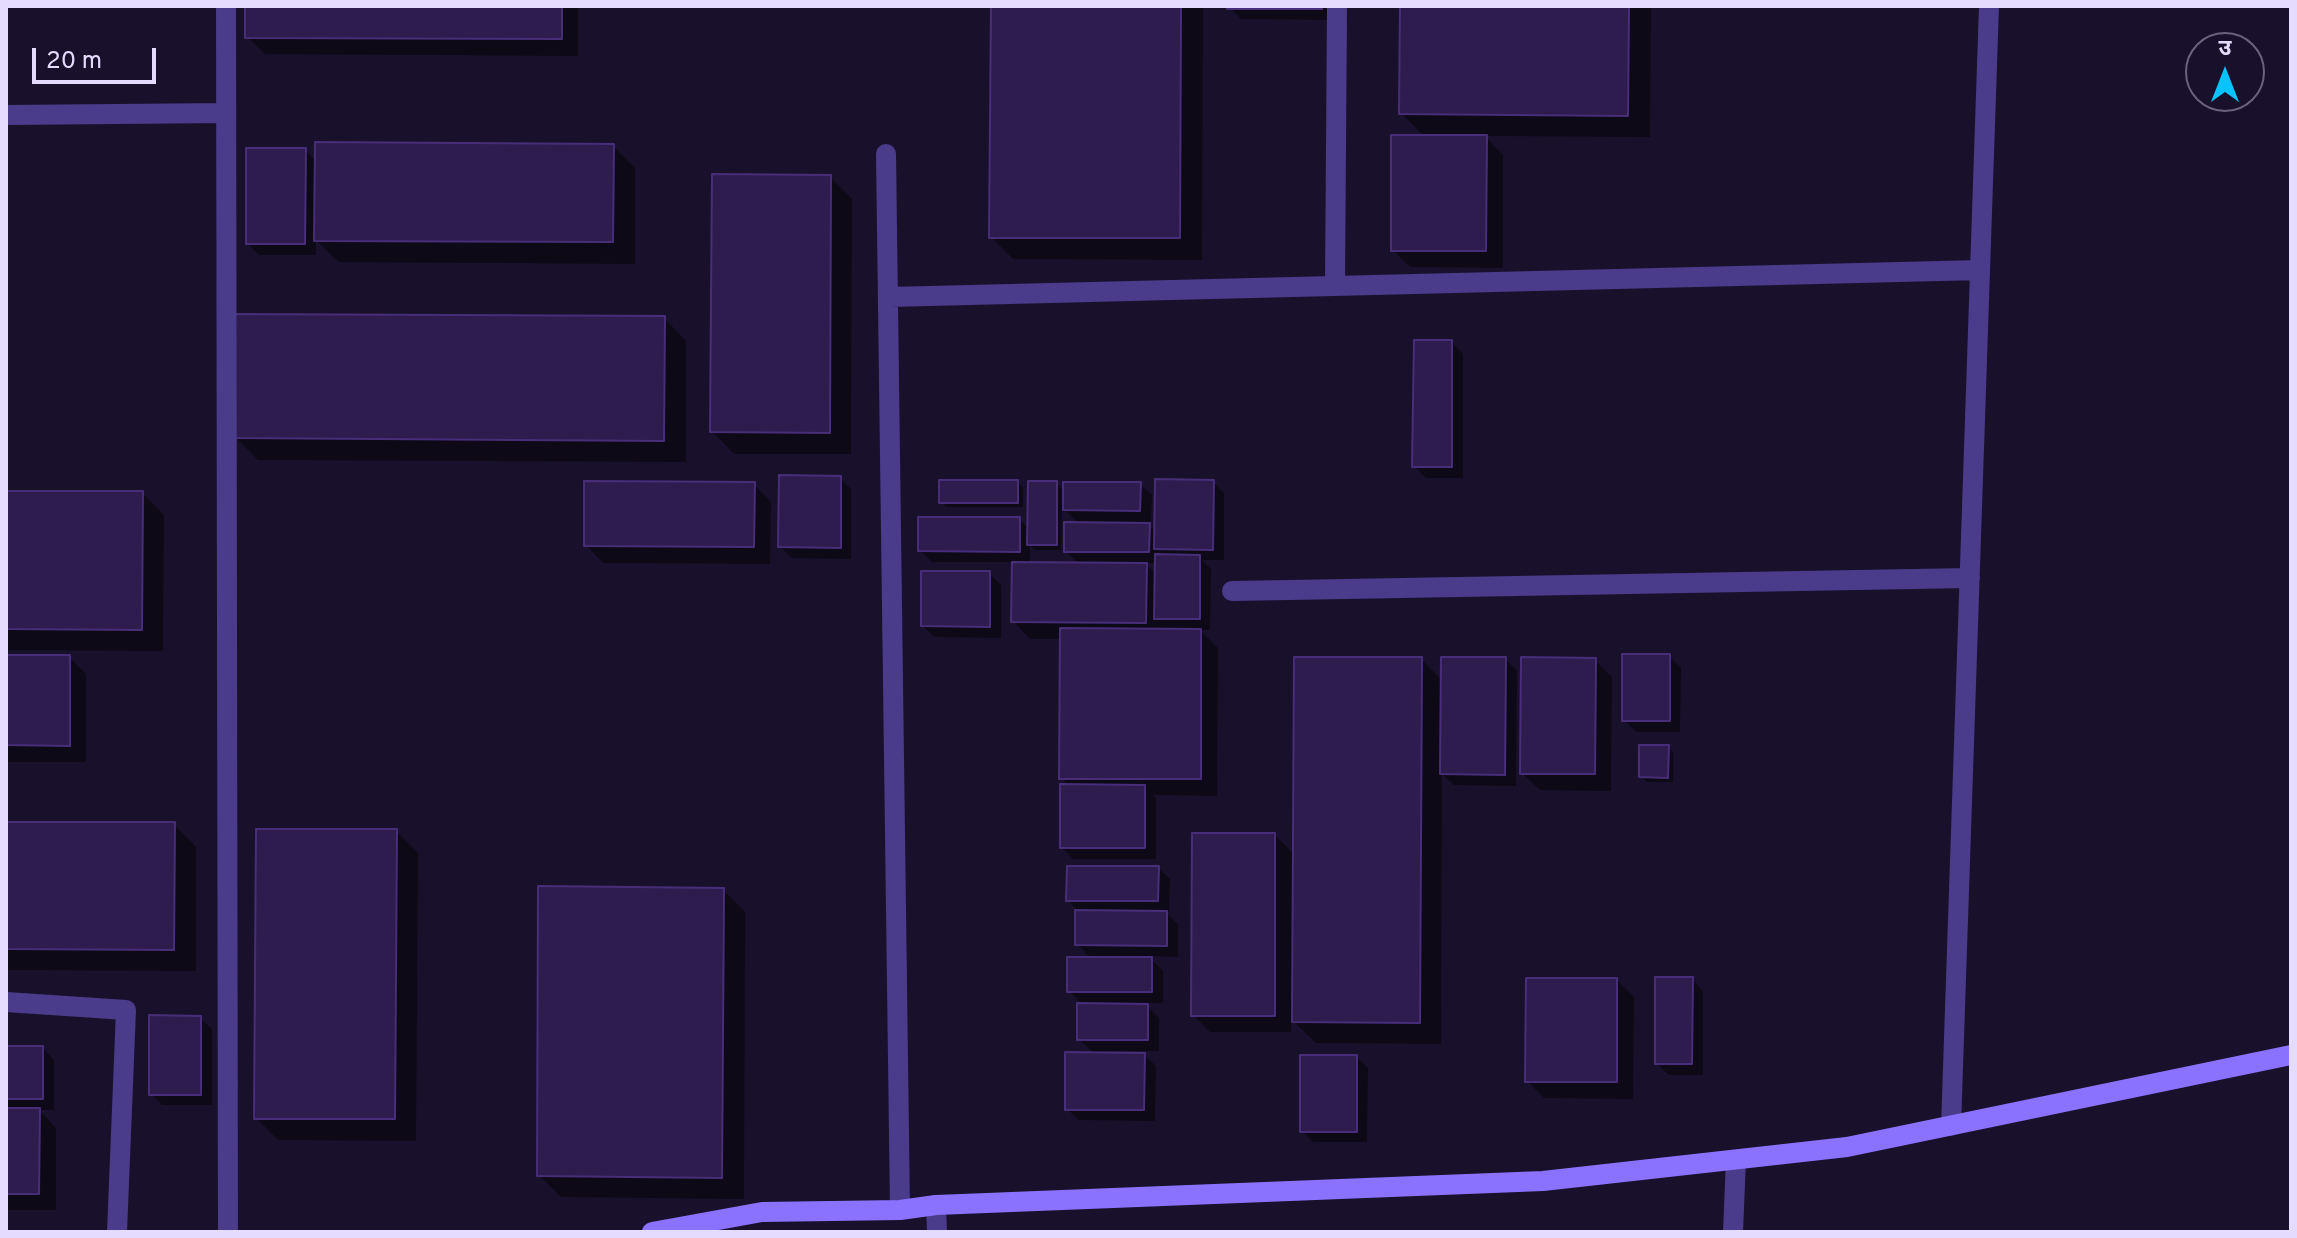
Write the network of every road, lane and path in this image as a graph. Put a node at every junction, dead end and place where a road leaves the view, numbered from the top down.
1 (226, 6) edge
2 (1337, 6) edge
3 (1989, 6) edge
4 (226, 113) junction
5 (6, 115) edge
6 (886, 154) dead end
7 (1980, 270) junction
8 (1335, 286) junction
9 (889, 297) junction
10 (1970, 578) junction
11 (1232, 591) dead end
12 (6, 1002) edge
13 (2291, 1055) edge
14 (1951, 1126) junction
15 (1736, 1160) junction
16 (936, 1205) junction
17 (900, 1210) junction
18 (117, 1232) edge
19 (228, 1232) edge
20 (652, 1232) edge
21 (937, 1232) edge
22 (1733, 1232) edge

1 - 4 street
2 - 8 street
3 - 7 street
4 - 5 street
4 - 19 street
6 - 9 street
7 - 8 street
7 - 10 street
8 - 9 street
9 - 17 street
10 - 11 street
10 - 14 street
12 - 18 street
13 - 14 street
14 - 15 street
15 - 16 street
15 - 22 street
16 - 17 street
16 - 21 street
17 - 20 street

